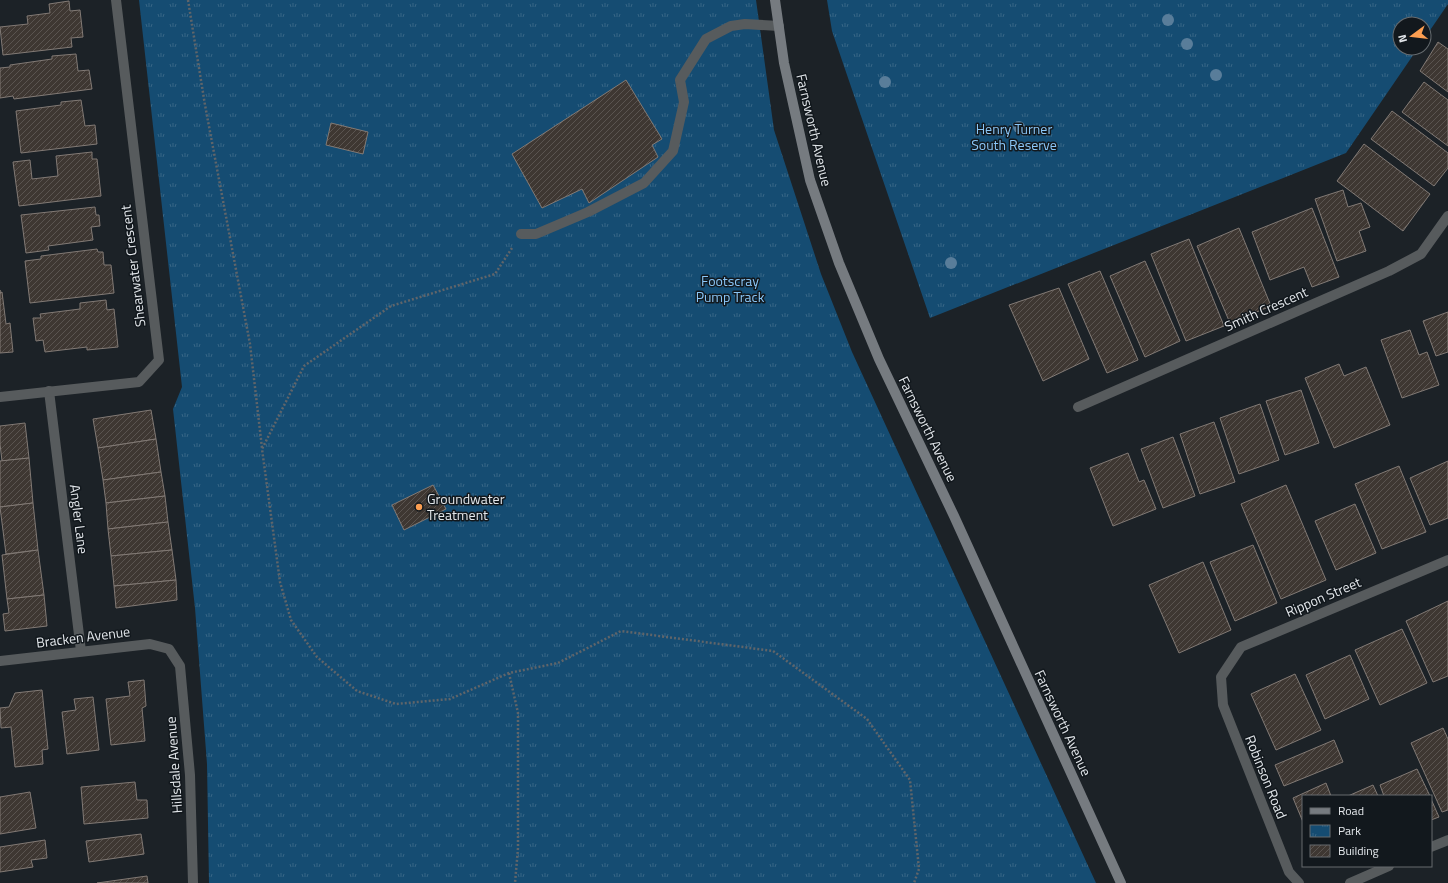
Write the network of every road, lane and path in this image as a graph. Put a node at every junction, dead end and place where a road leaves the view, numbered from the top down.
1 (116, 0) edge
2 (188, 0) edge
3 (775, 0) edge
4 (779, 26) junction
5 (1448, 216) edge
6 (521, 234) joint
7 (49, 391) junction
8 (0, 397) edge
9 (1078, 407) dead end
10 (262, 449) junction
11 (1448, 560) edge
12 (169, 649) joint
13 (81, 651) junction
14 (0, 661) edge
15 (509, 673) junction
16 (1221, 677) joint
17 (1448, 840) edge
18 (1432, 847) edge
19 (1108, 852) junction
20 (1387, 867) edge
21 (193, 883) edge
22 (515, 883) edge
23 (914, 883) edge
24 (1121, 883) edge
25 (1126, 883) edge
26 (1299, 883) edge
27 (1350, 883) edge

1 - 7 street, Shearwater Crescent
2 - 10 path
3 - 4 main road, Farnsworth Avenue
4 - 6 street
4 - 19 main road, Farnsworth Avenue
5 - 9 street, Smith Crescent
6 - 10 path
7 - 8 street, Shearwater Crescent
7 - 13 street, Angler Lane
10 - 15 path
11 - 16 street, Rippon Street
12 - 13 street, Bracken Avenue
12 - 21 street, Hillsdale Avenue
13 - 14 street, Bracken Avenue
15 - 22 path
15 - 23 path
16 - 26 street, Robinson Road
17 - 18 street
19 - 24 main road, Farnsworth Avenue
19 - 25 main road, Farnsworth Avenue
20 - 27 street

